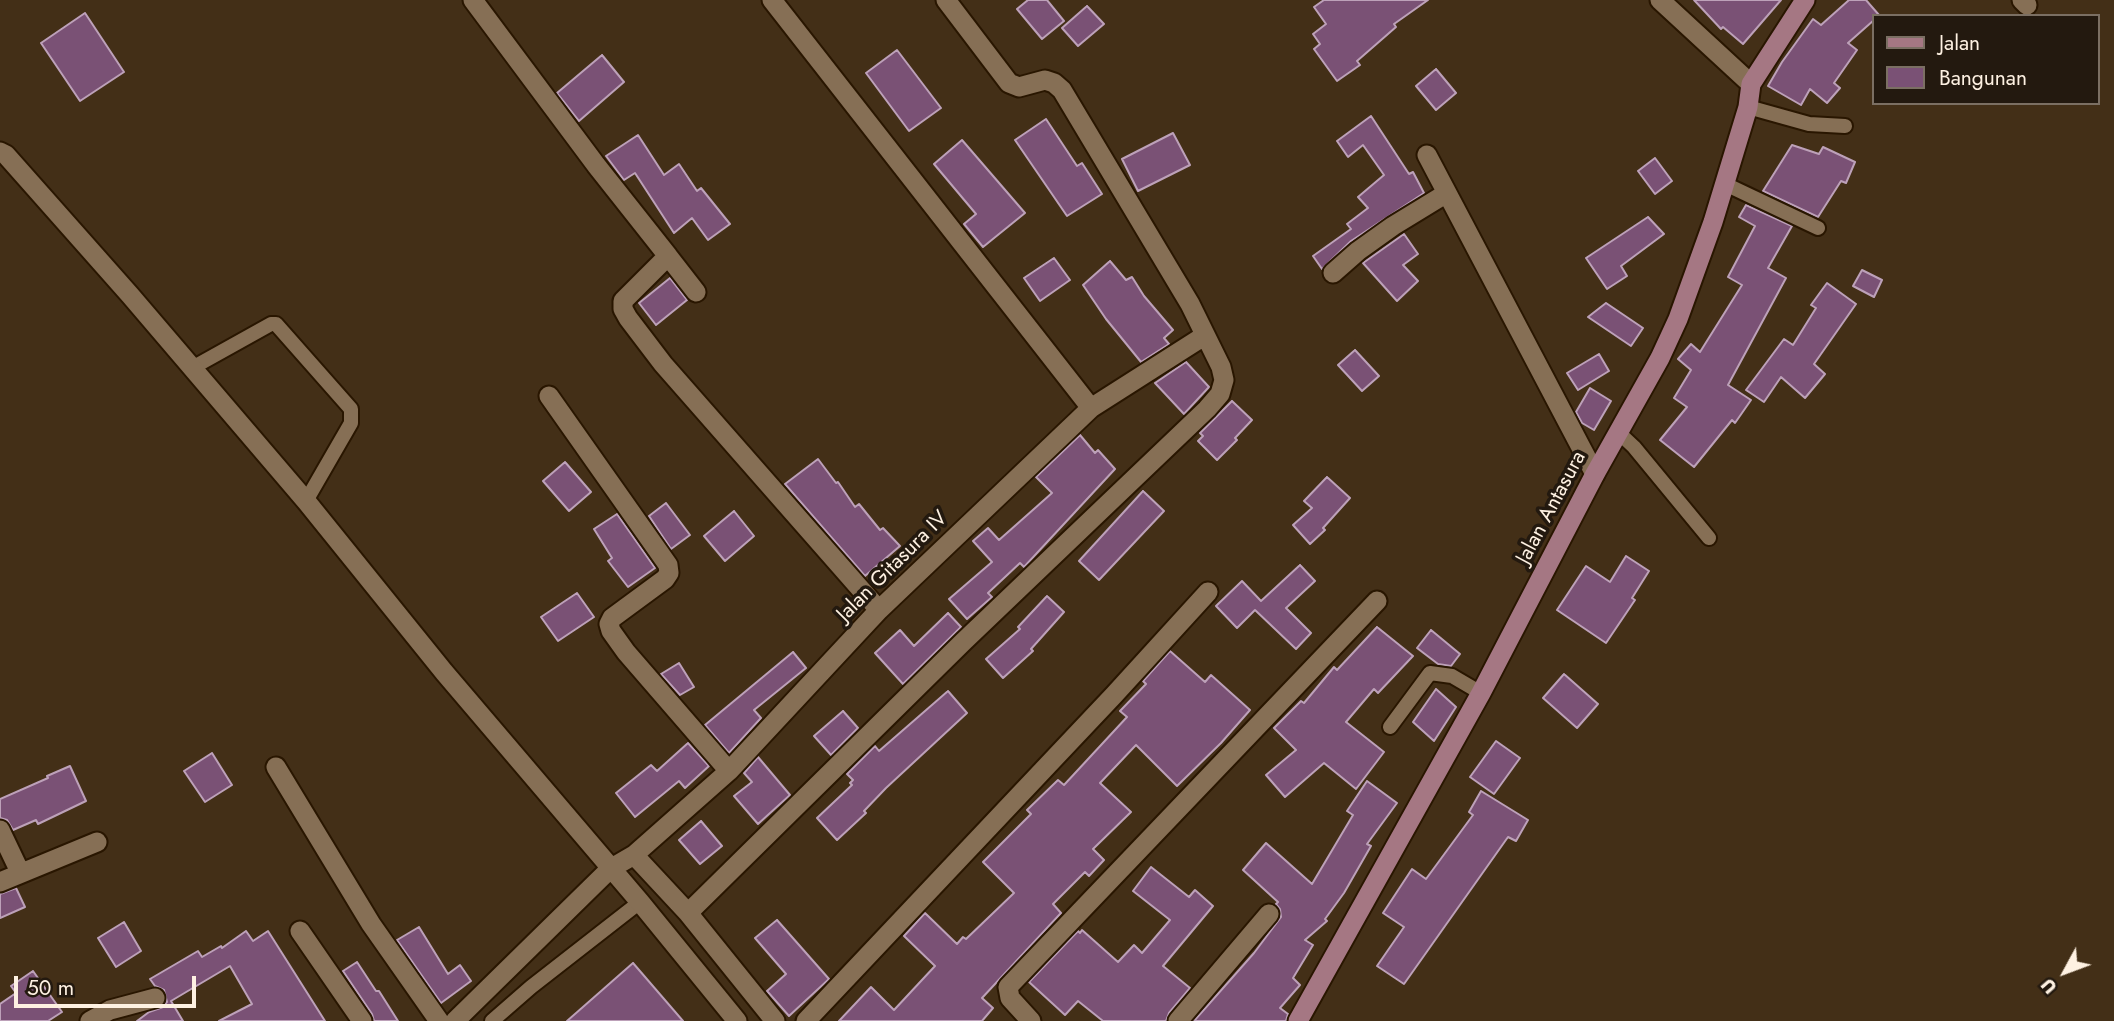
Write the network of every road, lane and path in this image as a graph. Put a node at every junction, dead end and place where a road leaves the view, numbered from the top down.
1 (473, 0) edge
2 (772, 0) edge
3 (946, 0) edge
4 (1660, 0) edge
5 (1805, 0) edge
6 (1751, 84) junction
7 (1748, 107) junction
8 (1845, 126) dead end
9 (0, 152) edge
10 (1427, 155) dead end
11 (1725, 184) junction
12 (1447, 193) junction
13 (1818, 228) dead end
14 (668, 256) junction
15 (1333, 273) dead end
16 (696, 292) dead end
17 (1204, 336) junction
18 (192, 368) junction
19 (549, 396) dead end
20 (1091, 408) junction
21 (1618, 432) junction
22 (1595, 474) junction
23 (306, 501) junction
24 (1709, 538) dead end
25 (1209, 592) dead end
26 (1377, 601) dead end
27 (879, 610) junction
28 (1481, 692) junction
29 (1390, 727) dead end
30 (275, 767) dead end
31 (729, 771) junction
32 (0, 830) edge
33 (97, 842) dead end
34 (634, 855) junction
35 (610, 869) junction
36 (20, 872) junction
37 (0, 882) edge
38 (640, 902) junction
39 (688, 913) junction
40 (1269, 914) dead end
41 (300, 931) dead end
42 (155, 998) dead end
43 (114, 1016) edge
44 (90, 1021) edge
45 (362, 1021) edge
46 (439, 1021) edge
47 (455, 1021) edge
48 (492, 1021) edge
49 (737, 1021) edge
50 (775, 1021) edge
51 (806, 1021) edge
52 (1031, 1021) edge
53 (1178, 1021) edge
54 (1298, 1021) edge

1 - 14 street
2 - 20 street
3 - 17 street
4 - 6 street
5 - 6 main road, Jalan Antasura
6 - 7 main road, Jalan Antasura
7 - 8 lane
7 - 11 main road, Jalan Antasura
9 - 18 street
10 - 12 street
11 - 13 lane
11 - 21 main road, Jalan Antasura
12 - 15 street
12 - 22 street
14 - 16 street
14 - 27 street
17 - 20 street, Jalan Gitasura IV
17 - 39 street
18 - 23 street
18 - 23 lane
19 - 31 street
20 - 27 street, Jalan Gitasura IV
21 - 22 main road, Jalan Antasura
21 - 24 lane
22 - 28 main road, Jalan Antasura
23 - 35 street
25 - 51 street
26 - 52 street
27 - 31 street, Jalan Gitasura IV
28 - 29 lane
28 - 54 main road, Jalan Antasura
30 - 46 street
31 - 34 street, Jalan Gitasura IV
32 - 36 street
33 - 36 street
34 - 35 street, Jalan Gitasura IV
34 - 39 street
35 - 38 street
35 - 47 street, Jalan Gitasura IV
36 - 37 street
38 - 48 lane
38 - 49 street
39 - 50 street
40 - 53 street
41 - 45 street
42 - 43 street
43 - 44 street

